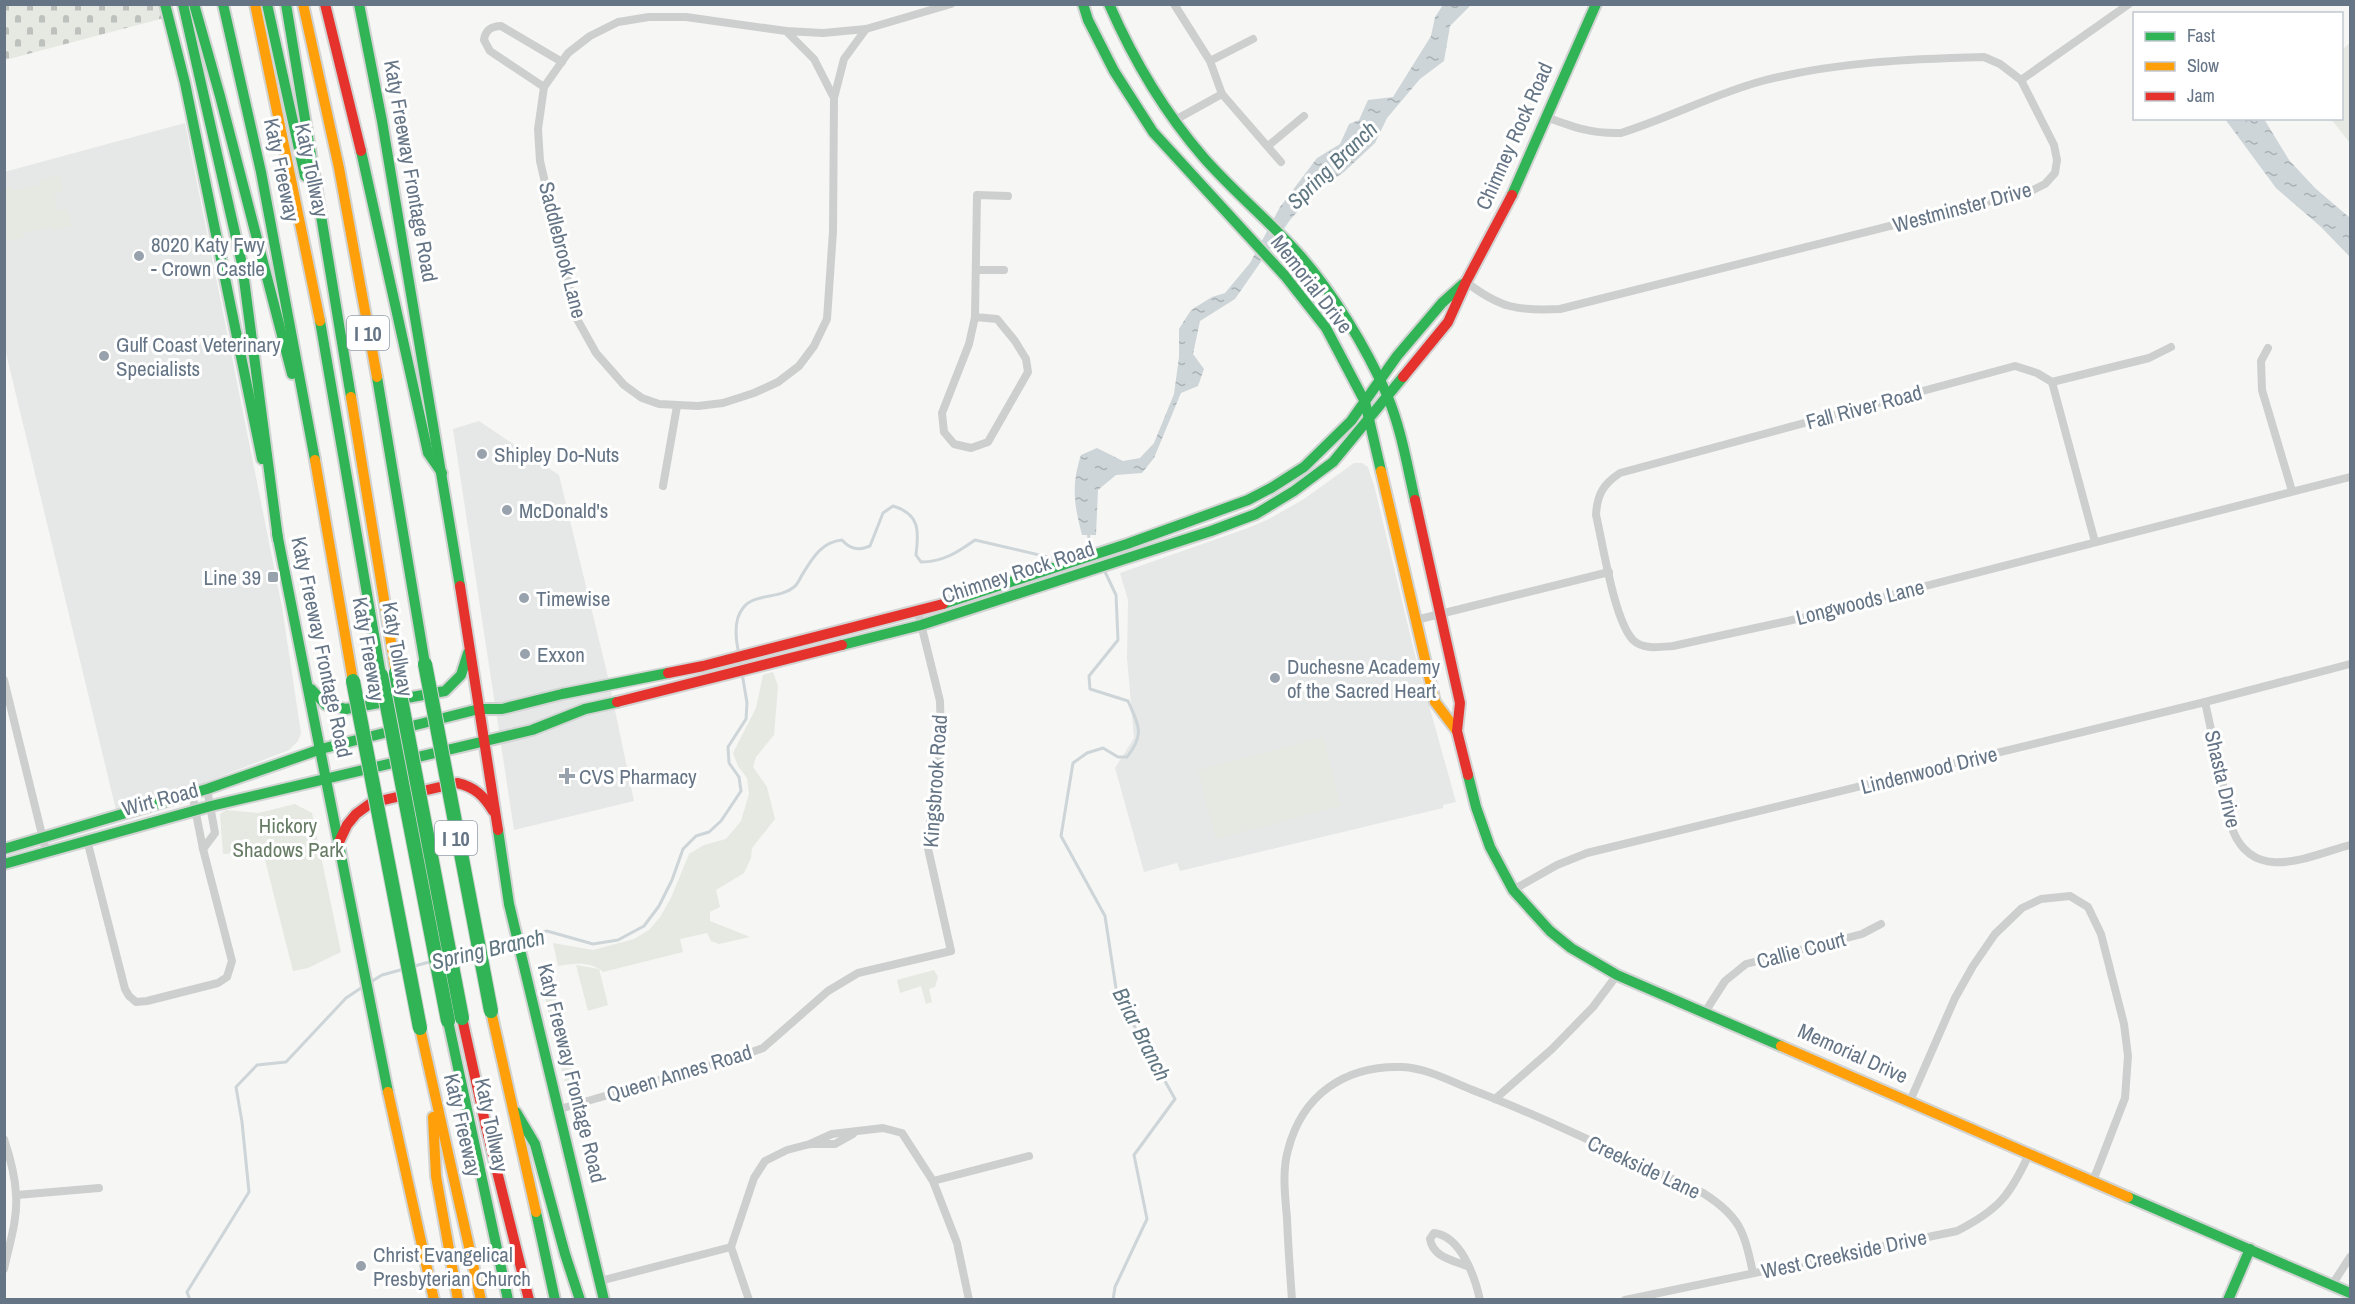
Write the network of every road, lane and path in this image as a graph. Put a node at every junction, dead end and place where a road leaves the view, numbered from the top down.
1 (165, 4) edge
2 (183, 4) edge
3 (194, 4) edge
4 (224, 4) edge
5 (255, 4) edge
6 (267, 4) edge
7 (286, 4) edge
8 (303, 4) edge
9 (325, 4) edge
10 (359, 4) edge
11 (951, 4) edge
12 (1083, 4) edge
13 (1109, 4) edge
14 (1174, 4) edge
15 (1596, 4) edge
16 (2130, 4) edge
17 (866, 29) junction
18 (786, 31) junction
19 (1253, 39) dead end
20 (1210, 61) junction
21 (562, 62) junction
22 (2021, 80) junction
23 (544, 87) junction
24 (1222, 94) junction
25 (834, 98) junction
26 (1304, 116) dead end
27 (1546, 117) junction
28 (1175, 120) junction
29 (1268, 146) junction
30 (1281, 162) dead end
31 (1008, 196) dead end
32 (976, 270) junction
33 (1004, 270) dead end
34 (1466, 282) junction
35 (975, 317) junction
36 (341, 342) junction
37 (2170, 347) dead end
38 (2268, 348) dead end
39 (1379, 382) junction
40 (2052, 382) junction
41 (1387, 395) junction
42 (1365, 402) junction
43 (677, 406) junction
44 (1370, 416) junction
45 (310, 434) junction
46 (442, 473) junction
47 (2350, 477) edge
48 (663, 486) dead end
49 (2292, 491) junction
50 (1206, 516) junction
51 (1210, 531) junction
52 (278, 539) junction
53 (2094, 542) junction
54 (1129, 550) junction
55 (1609, 572) junction
56 (1439, 612) junction
57 (919, 619) junction
58 (1416, 620) junction
59 (469, 647) junction
60 (2350, 664) edge
61 (705, 673) junction
62 (4, 680) edge
63 (622, 684) junction
64 (309, 686) junction
65 (626, 700) junction
66 (2205, 702) junction
67 (479, 709) junction
68 (1457, 731) junction
69 (484, 740) junction
70 (321, 748) junction
71 (327, 780) junction
72 (207, 789) junction
73 (192, 793) junction
74 (211, 806) junction
75 (196, 810) junction
76 (496, 817) junction
77 (43, 836) junction
78 (87, 840) junction
79 (339, 843) junction
80 (2350, 845) edge
81 (4, 849) edge
82 (203, 849) junction
83 (46, 851) junction
84 (4, 864) edge
85 (1513, 890) junction
86 (1881, 924) dead end
87 (951, 951) joint
88 (1617, 975) junction
89 (1706, 1012) junction
90 (431, 1079) junction
91 (1495, 1099) junction
92 (1910, 1101) junction
93 (510, 1102) junction
94 (560, 1109) junction
95 (5, 1144) edge
96 (2029, 1154) junction
97 (1029, 1156) dead end
98 (933, 1181) junction
99 (2093, 1181) junction
100 (99, 1188) dead end
101 (17, 1195) junction
102 (731, 1247) junction
103 (2250, 1249) junction
104 (2350, 1257) edge
105 (1467, 1266) junction
106 (4, 1269) edge
107 (1754, 1273) junction
108 (600, 1281) junction
109 (2332, 1285) junction
110 (2350, 1293) edge
111 (434, 1299) edge
112 (458, 1299) edge
113 (482, 1299) edge
114 (508, 1299) edge
115 (530, 1299) edge
116 (555, 1299) edge
117 (580, 1299) edge
118 (604, 1299) edge
119 (749, 1299) edge
120 (969, 1299) edge
121 (1292, 1299) edge
122 (1480, 1299) edge
123 (1625, 1299) edge
124 (2228, 1299) edge

1 - 52 main road, Katy Freeway Frontage Road
2 - 52 main road
3 - 45 main road
4 - 45 main road, Katy Freeway
5 - 114 main road, Katy Tollway, bridge
6 - 36 main road
7 - 36 main road
8 - 93 main road, I 10, bridge
9 - 46 main road
10 - 46 main road, Katy Freeway Frontage Road
11 - 17 street, Saddlebrook Lane
12 - 42 main road, Memorial Drive
13 - 28 main road, Memorial Drive
14 - 20 street
15 - 27 main road, Chimney Rock Road
16 - 22 street
17 - 18 street, Saddlebrook Lane
17 - 25 street, Saddlebrook Lane
18 - 21 street, Saddlebrook Lane
18 - 25 street, Saddlebrook Lane
19 - 20 street
20 - 24 street
21 - 23 street, Saddlebrook Lane
21 - 23 street
22 - 27 street, Westminster Drive
22 - 34 street, Westminster Drive
23 - 43 street, Saddlebrook Lane
24 - 28 street
24 - 29 street
25 - 43 street, Saddlebrook Lane
26 - 29 street
27 - 34 main road, Chimney Rock Road
28 - 39 main road, Memorial Drive
29 - 30 street
31 - 32 street
32 - 33 street
32 - 35 street
34 - 39 main road, Chimney Rock Road
34 - 41 main road, Chimney Rock Road
35 - 35 street
36 - 115 main road, Katy Tollway, bridge
37 - 40 street
38 - 49 street
39 - 41 main road, Memorial Drive
39 - 42 main road, Chimney Rock Road
40 - 53 street
40 - 55 street, Fall River Road
41 - 44 main road, Chimney Rock Road
41 - 56 main road, Memorial Drive
42 - 44 main road, Memorial Drive
42 - 50 main road, Chimney Rock Road
43 - 48 street
44 - 51 main road, Chimney Rock Road
44 - 58 main road, Memorial Drive
45 - 90 main road, Katy Freeway, bridge
46 - 59 main road, Katy Freeway Frontage Road
47 - 49 street, Longwoods Lane
49 - 53 street, Longwoods Lane
50 - 51 main road
50 - 54 main road, Chimney Rock Road
51 - 54 main road, Chimney Rock Road
52 - 64 main road, Katy Freeway Frontage Road
53 - 55 street, Longwoods Lane
54 - 57 main road, Chimney Rock Road
55 - 56 street
56 - 58 street
56 - 68 main road, Memorial Drive
57 - 61 main road, Chimney Rock Road
57 - 87 street, Kingsbrook Road
58 - 68 main road, Memorial Drive
59 - 64 main road
59 - 67 main road, Katy Freeway Frontage Road
60 - 66 street, Lindenwood Drive
61 - 63 main road, Chimney Rock Road
61 - 65 main road, Chimney Rock Road
62 - 77 street
63 - 65 main road
63 - 67 main road, Chimney Rock Road
64 - 70 main road, Katy Freeway Frontage Road
65 - 69 main road, Chimney Rock Road
66 - 80 street, Shasta Drive
66 - 85 street, Lindenwood Drive
67 - 69 main road, Katy Freeway Frontage Road
67 - 70 main road, Wirt Road
68 - 85 main road, Memorial Drive
69 - 71 main road, Wirt Road
69 - 76 main road, Katy Freeway Frontage Road
70 - 71 main road, Katy Freeway Frontage Road
70 - 72 main road, Wirt Road
71 - 74 main road, Wirt Road
71 - 79 main road, Katy Freeway Frontage Road
72 - 73 main road, Wirt Road
72 - 74 street
73 - 75 street
73 - 77 main road, Wirt Road
74 - 75 main road, Wirt Road
74 - 82 street
75 - 78 main road, Wirt Road
75 - 82 street
76 - 79 main road
76 - 94 main road, Katy Freeway Frontage Road
77 - 81 main road, Wirt Road
77 - 83 street
78 - 82 street
78 - 83 main road, Wirt Road
79 - 111 main road, Katy Freeway Frontage Road
83 - 84 main road, Wirt Road
85 - 88 main road, Memorial Drive
86 - 89 street, Callie Court
87 - 94 street, Queen Annes Road
88 - 89 main road, Memorial Drive
88 - 91 street
89 - 92 main road, Memorial Drive
90 - 112 main road
90 - 113 main road, Katy Freeway
91 - 107 street, Creekside Lane
91 - 121 street, Creekside Lane
92 - 96 main road, Memorial Drive
92 - 99 street
93 - 116 main road, I 10
93 - 117 main road
94 - 108 main road, Katy Freeway Frontage Road
95 - 101 street
96 - 99 main road, Memorial Drive
96 - 107 street, West Creekside Drive
97 - 98 street
98 - 102 street
98 - 120 street
99 - 103 main road, Memorial Drive
100 - 101 street
101 - 106 street
102 - 108 street
102 - 119 street
103 - 109 main road, Memorial Drive
103 - 124 main road
104 - 109 street
105 - 105 street
105 - 122 street
107 - 123 street, West Creekside Drive
108 - 118 main road, Katy Freeway Frontage Road
109 - 110 main road, Memorial Drive

